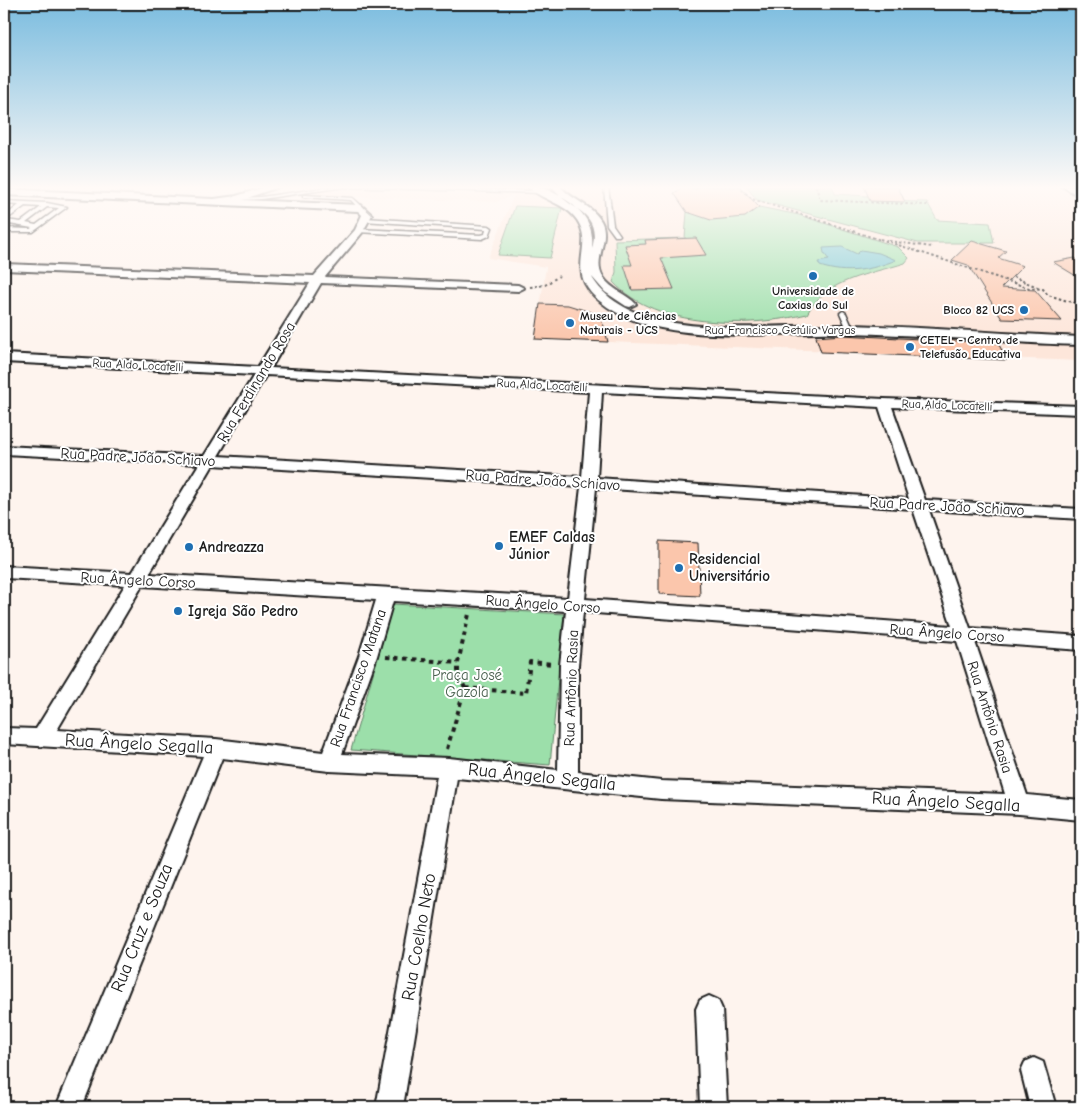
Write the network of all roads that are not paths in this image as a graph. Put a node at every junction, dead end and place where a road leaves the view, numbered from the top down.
1 (353, 238) edge
2 (587, 238) edge
3 (600, 238) edge
4 (4, 267) edge
5 (317, 280) junction
6 (518, 288) road end
7 (846, 321) junction
8 (1081, 332) edge
9 (1081, 342) edge
10 (4, 358) edge
11 (262, 371) junction
12 (596, 388) junction
13 (884, 403) junction
14 (1081, 410) edge
15 (4, 450) edge
16 (209, 461) junction
17 (589, 483) junction
18 (919, 505) junction
19 (1081, 514) edge
20 (4, 572) edge
21 (135, 581) junction
22 (386, 594) junction
23 (575, 605) junction
24 (964, 635) junction
25 (1081, 643) edge
26 (4, 736) edge
27 (41, 739) junction
28 (216, 748) junction
29 (329, 762) junction
30 (445, 767) junction
31 (568, 779) junction
32 (1019, 804) junction
33 (1081, 810) edge
34 (709, 1009) dead end
35 (1034, 1071) dead end
36 (69, 1107) edge
37 (389, 1107) edge
38 (714, 1107) edge
39 (1043, 1107) edge

1 - 5 street, Rua Ferdinando Rosa
2 - 7 street, Rua Francisco Getúlio Vargas
3 - 7 street, Rua Francisco Getúlio Vargas
4 - 5 street
5 - 6 street
5 - 11 street, Rua Ferdinando Rosa
7 - 8 street, Rua Francisco Getúlio Vargas
7 - 9 street, Rua Francisco Getúlio Vargas
10 - 11 street, Rua Aldo Locatelli
11 - 12 street, Rua Aldo Locatelli
11 - 16 street, Rua Ferdinando Rosa
12 - 13 street, Rua Aldo Locatelli
12 - 17 street, Rua Antônio Rasia
13 - 14 street, Rua Aldo Locatelli
13 - 18 street, Rua Antônio Rasia
15 - 16 street, Rua Padre João Schiavo
16 - 17 street, Rua Padre João Schiavo
16 - 21 street, Rua Ferdinando Rosa
17 - 18 street, Rua Padre João Schiavo
17 - 23 street, Rua Antônio Rasia
18 - 19 street, Rua Padre João Schiavo
18 - 24 street, Rua Antônio Rasia
20 - 21 street, Rua Ângelo Corso
21 - 22 street, Rua Ângelo Corso
21 - 27 street, Rua Ferdinando Rosa
22 - 23 street, Rua Ângelo Corso
22 - 29 street, Rua Francisco Matana
23 - 24 street, Rua Ângelo Corso
23 - 31 street, Rua Antônio Rasia
24 - 25 street, Rua Ângelo Corso
24 - 32 street, Rua Antônio Rasia
26 - 27 street, Rua Ângelo Segalla
27 - 28 street, Rua Ângelo Segalla
28 - 29 street, Rua Ângelo Segalla
28 - 36 street, Rua Cruz e Souza
29 - 30 street, Rua Ângelo Segalla
30 - 31 street, Rua Ângelo Segalla
30 - 37 street, Rua Coelho Neto
31 - 32 street, Rua Ângelo Segalla
32 - 33 street, Rua Ângelo Segalla
34 - 38 street
35 - 39 street

